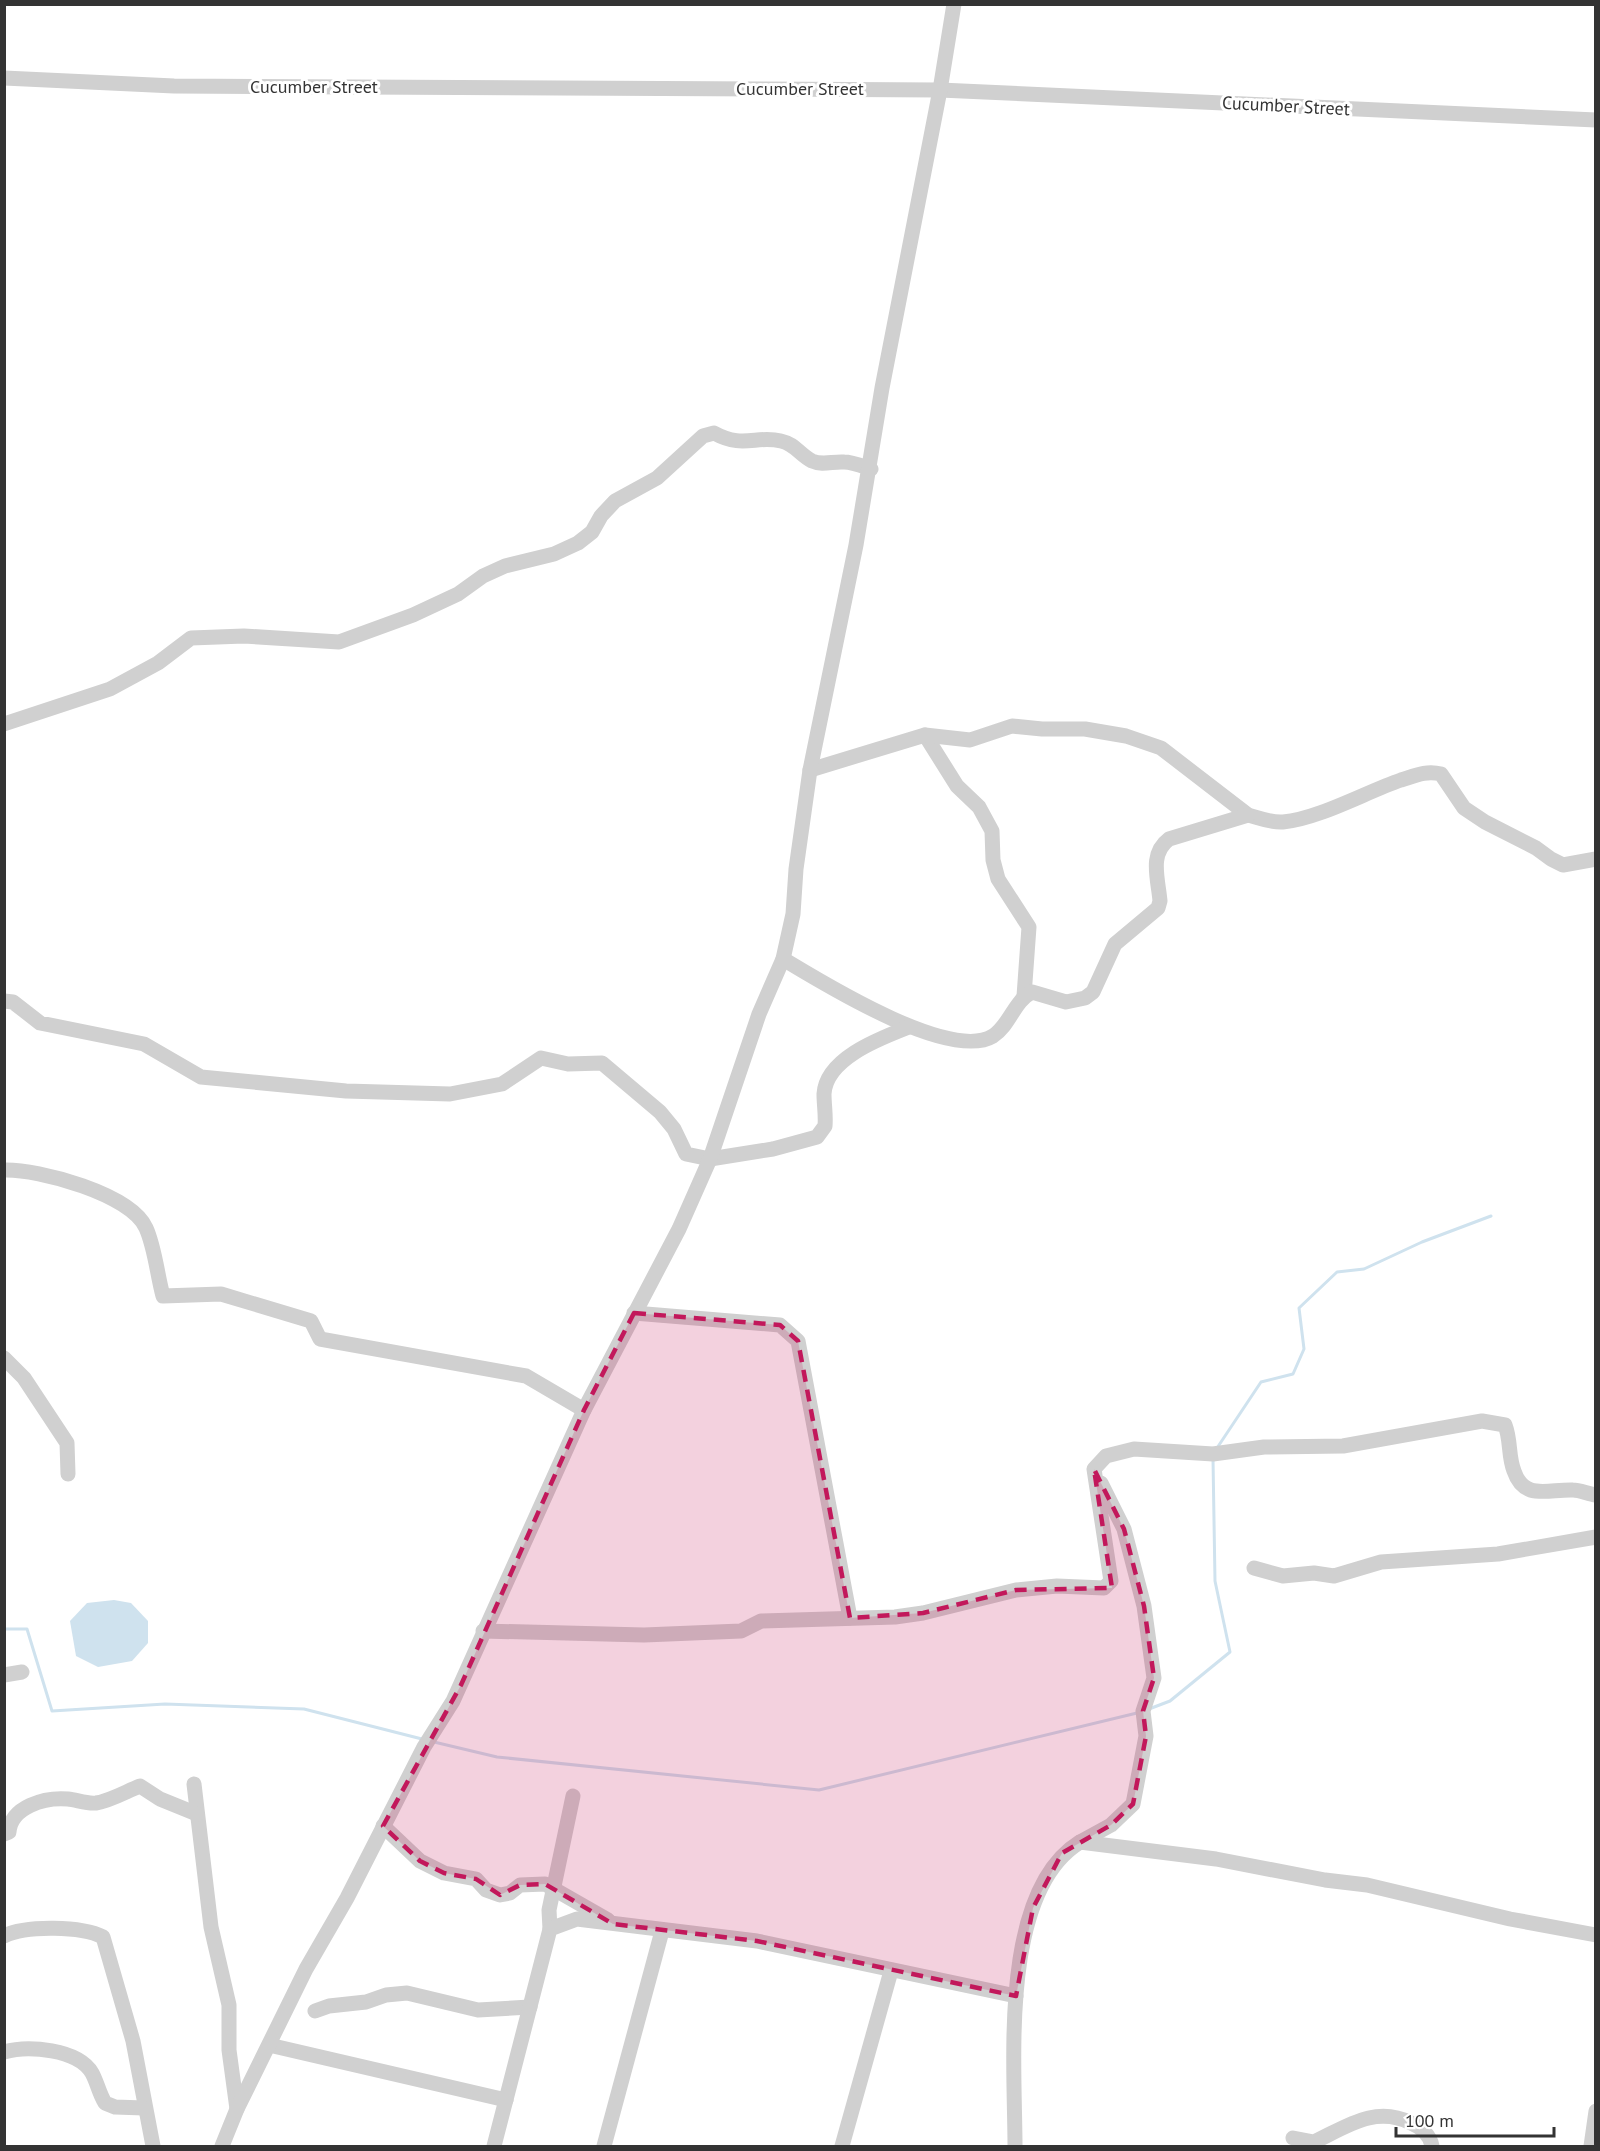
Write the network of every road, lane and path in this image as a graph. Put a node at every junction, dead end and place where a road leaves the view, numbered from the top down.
1 (954, 4) edge
2 (4, 78) edge
3 (940, 90) junction
4 (1596, 120) edge
5 (871, 469) junction
6 (4, 724) edge
7 (925, 735) junction
8 (810, 770) junction
9 (1248, 814) junction
10 (1596, 859) edge
11 (783, 959) junction
12 (1024, 996) junction
13 (4, 1001) edge
14 (909, 1027) junction
15 (710, 1159) junction
16 (4, 1170) edge
17 (634, 1313) junction
18 (4, 1358) edge
19 (584, 1410) junction
20 (1094, 1469) junction
21 (68, 1474) dead end
22 (1596, 1496) edge
23 (1596, 1537) edge
24 (1254, 1568) dead end
25 (850, 1618) junction
26 (483, 1630) junction
27 (22, 1672) dead end
28 (4, 1675) edge
29 (194, 1784) dead end
30 (573, 1796) dead end
31 (197, 1814) junction
32 (383, 1826) junction
33 (4, 1834) edge
34 (1080, 1842) junction
35 (553, 1890) junction
36 (613, 1924) junction
37 (550, 1929) junction
38 (662, 1930) junction
39 (1596, 1935) edge
40 (4, 1936) edge
41 (891, 1971) junction
42 (1016, 1996) junction
43 (530, 2007) junction
44 (315, 2011) dead end
45 (269, 2044) junction
46 (8, 2047) edge
47 (506, 2100) junction
48 (144, 2108) junction
49 (237, 2109) junction
50 (1596, 2111) edge
51 (1293, 2138) dead end
52 (153, 2146) edge
53 (222, 2146) edge
54 (494, 2146) edge
55 (604, 2146) edge
56 (842, 2146) edge
57 (1015, 2146) edge
58 (1432, 2146) edge
59 (1591, 2146) edge

1 - 3 street
2 - 3 street, Cucumber Street
3 - 4 street, Cucumber Street
3 - 5 street
5 - 6 street
5 - 8 street
7 - 8 street
7 - 9 street
7 - 12 street
8 - 11 street
9 - 10 street
9 - 12 street
11 - 14 street
11 - 15 street
12 - 14 street
13 - 15 street
14 - 15 street
15 - 17 street
16 - 19 street
17 - 19 street
17 - 25 street
18 - 21 street
19 - 26 street
20 - 22 street
20 - 25 street
20 - 34 street
23 - 24 street
25 - 26 street
26 - 32 street
27 - 28 street
29 - 31 street
30 - 35 street
31 - 33 street
31 - 49 street
32 - 35 street
32 - 45 street
34 - 39 street
34 - 42 street
35 - 36 street
35 - 37 street
36 - 37 street
36 - 38 street
37 - 43 street
38 - 41 street
38 - 55 street
40 - 48 street
41 - 42 street
41 - 56 street
42 - 57 street
43 - 44 street
43 - 47 street
45 - 47 street
45 - 49 street
46 - 48 street
47 - 54 street
48 - 52 street
49 - 53 street
50 - 59 street
51 - 58 street

